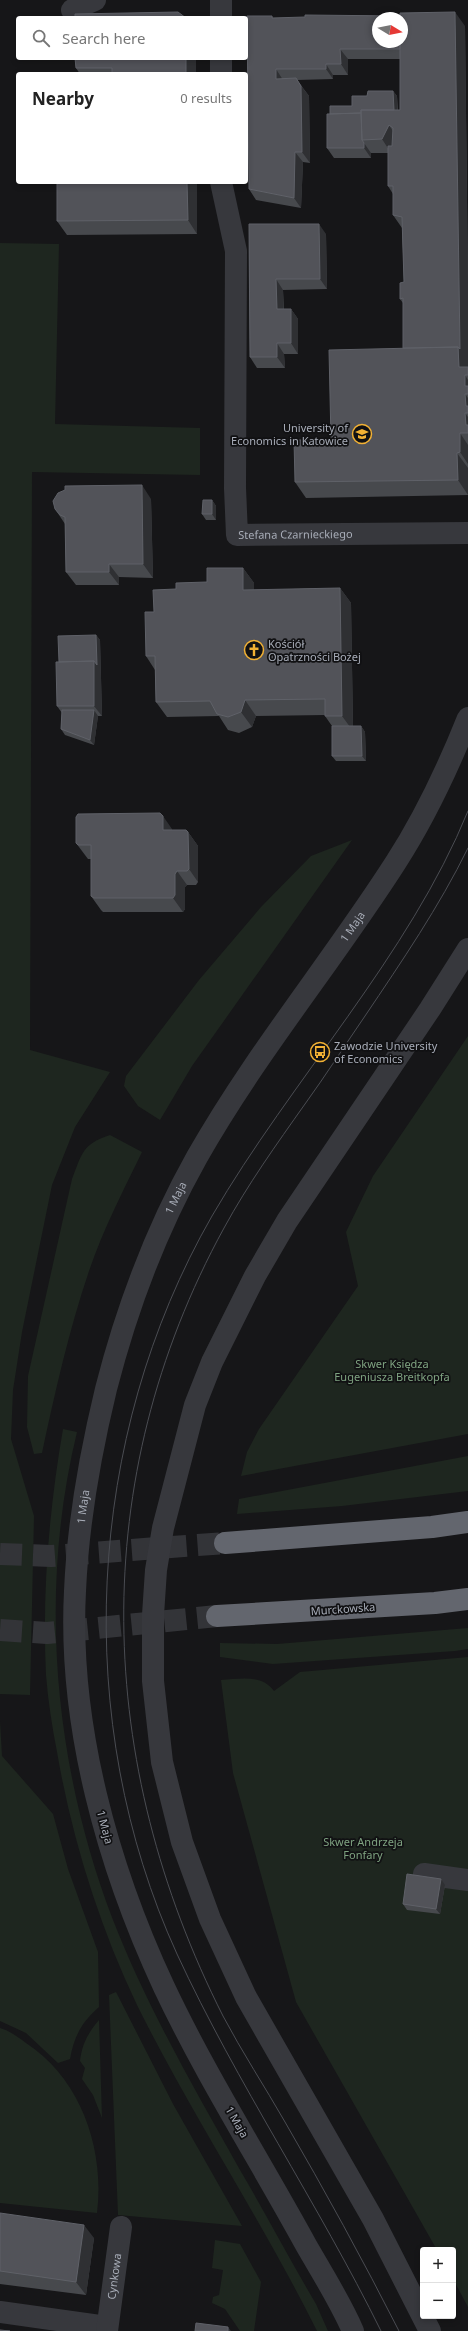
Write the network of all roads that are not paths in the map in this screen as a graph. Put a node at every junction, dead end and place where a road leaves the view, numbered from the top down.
1 (95, 0) edge
2 (221, 0) edge
3 (72, 10) dead end
4 (221, 16) edge
5 (221, 60) edge
6 (221, 72) edge
7 (221, 184) edge
8 (468, 533) edge
9 (468, 718) edge
10 (468, 949) edge
11 (468, 1522) edge
12 (225, 1543) tunnel mouth
13 (468, 1599) edge
14 (217, 1616) tunnel mouth
15 (424, 1874) dead end
16 (468, 1880) edge
17 (121, 2227) dead end
18 (0, 2312) edge
19 (107, 2329) edge
20 (353, 2331) edge
21 (430, 2331) edge

1 - 3 street
2 - 4 street
5 - 6 street
7 - 8 street, Stefana Czarnieckiego
9 - 20 street, 1 Maja
10 - 21 street
11 - 12 highway
13 - 14 highway, Murckowska
15 - 16 street
17 - 19 street, Cynkowa
18 - 19 street, Cynkowa

